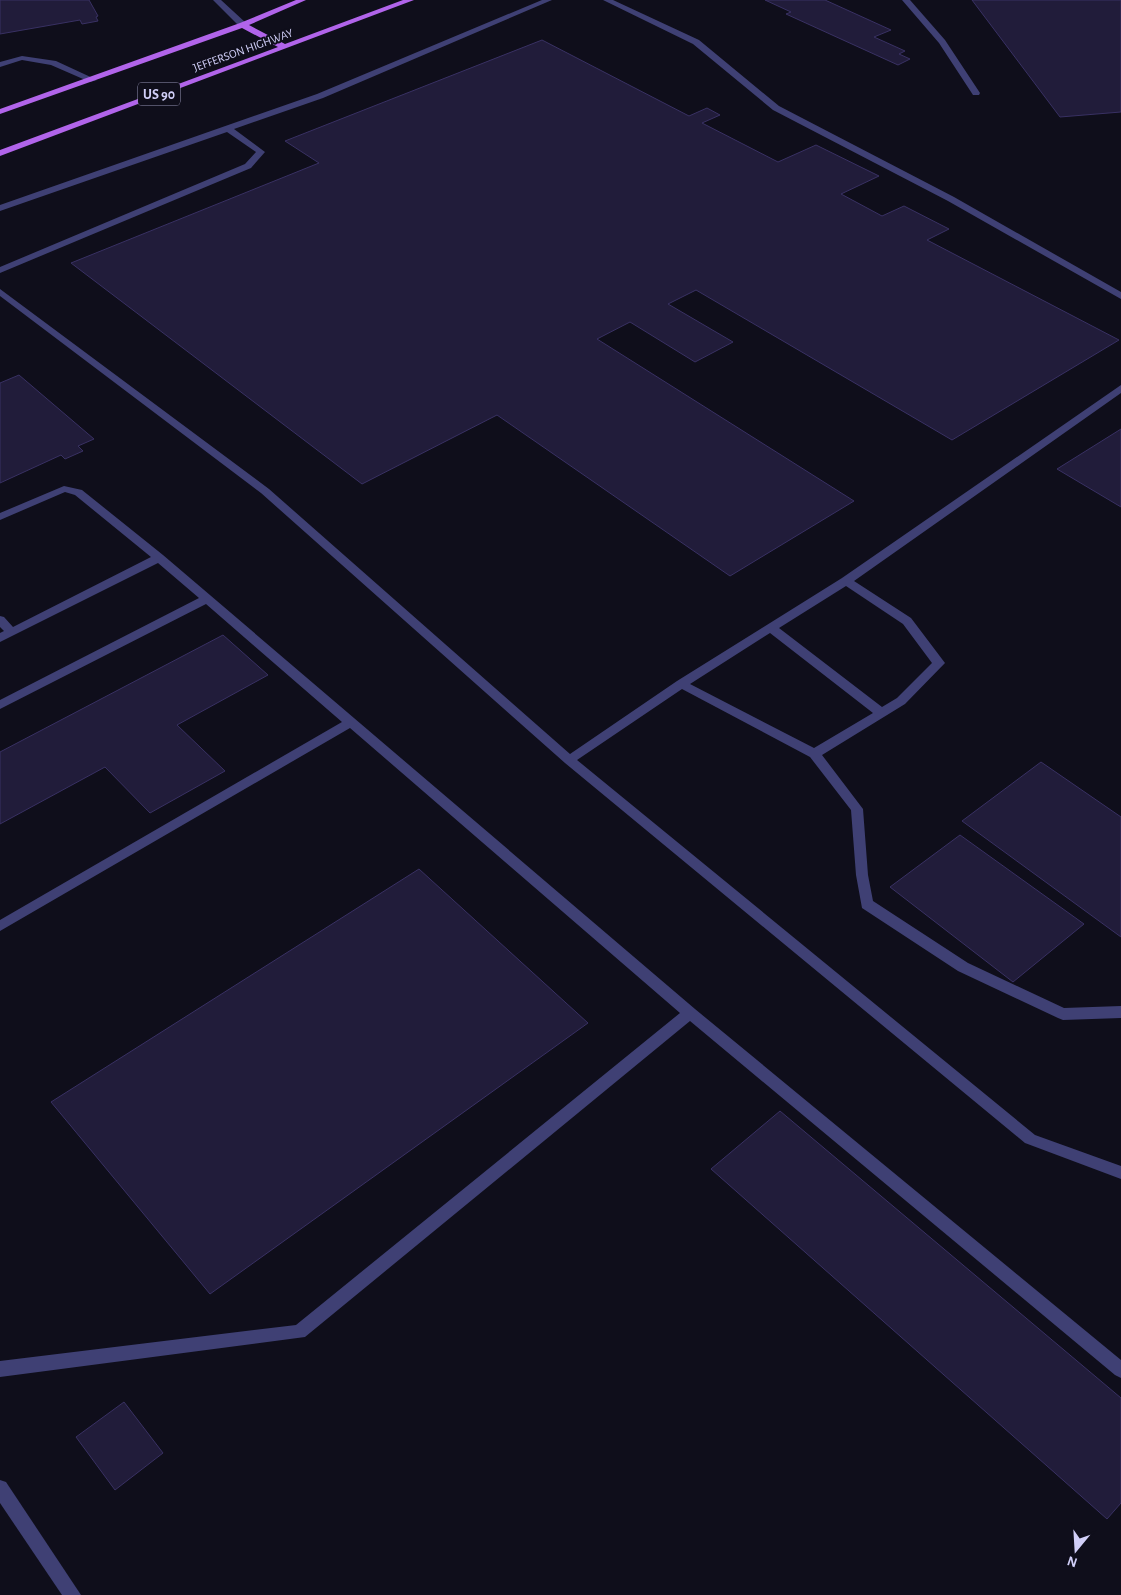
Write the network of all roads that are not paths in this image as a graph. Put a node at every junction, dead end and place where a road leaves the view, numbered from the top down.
1 (217, 0) edge
2 (302, 0) edge
3 (410, 0) edge
4 (548, 0) edge
5 (607, 0) edge
6 (906, 0) edge
7 (244, 25) junction
8 (284, 47) junction
9 (0, 65) edge
10 (93, 80) junction
11 (976, 93) dead end
12 (0, 112) edge
13 (227, 128) junction
14 (0, 153) edge
15 (0, 208) edge
16 (0, 270) edge
17 (0, 292) edge
18 (1121, 296) edge
19 (1121, 388) edge
20 (0, 518) edge
21 (160, 558) junction
22 (846, 581) junction
23 (207, 599) junction
24 (0, 620) edge
25 (771, 628) junction
26 (6, 635) edge
27 (681, 684) junction
28 (0, 705) edge
29 (881, 713) junction
30 (351, 722) junction
31 (814, 754) junction
32 (569, 760) junction
33 (0, 926) edge
34 (1121, 1012) edge
35 (690, 1013) junction
36 (1121, 1173) edge
37 (0, 1369) edge
38 (1121, 1370) edge
39 (0, 1488) edge
40 (72, 1595) edge

1 - 7 street
2 - 7 main road, JEFFERSON HIGHWAY / US 90
3 - 8 main road, JEFFERSON HIGHWAY / US 90
4 - 13 street
5 - 18 street
6 - 11 street
7 - 8 main road
7 - 10 main road, JEFFERSON HIGHWAY / US 90
8 - 14 main road, JEFFERSON HIGHWAY / US 90
9 - 10 street
10 - 12 main road, JEFFERSON HIGHWAY / US 90
13 - 15 street
13 - 16 street
17 - 32 street
19 - 22 street
20 - 21 street
21 - 23 street
21 - 26 street
22 - 25 street
22 - 29 street
23 - 28 street
23 - 30 street
24 - 26 street
25 - 27 street
25 - 29 street
27 - 31 street
27 - 32 street
29 - 31 street
30 - 33 street
30 - 35 street
31 - 34 street
32 - 36 street
35 - 37 street
35 - 38 street
39 - 40 street

